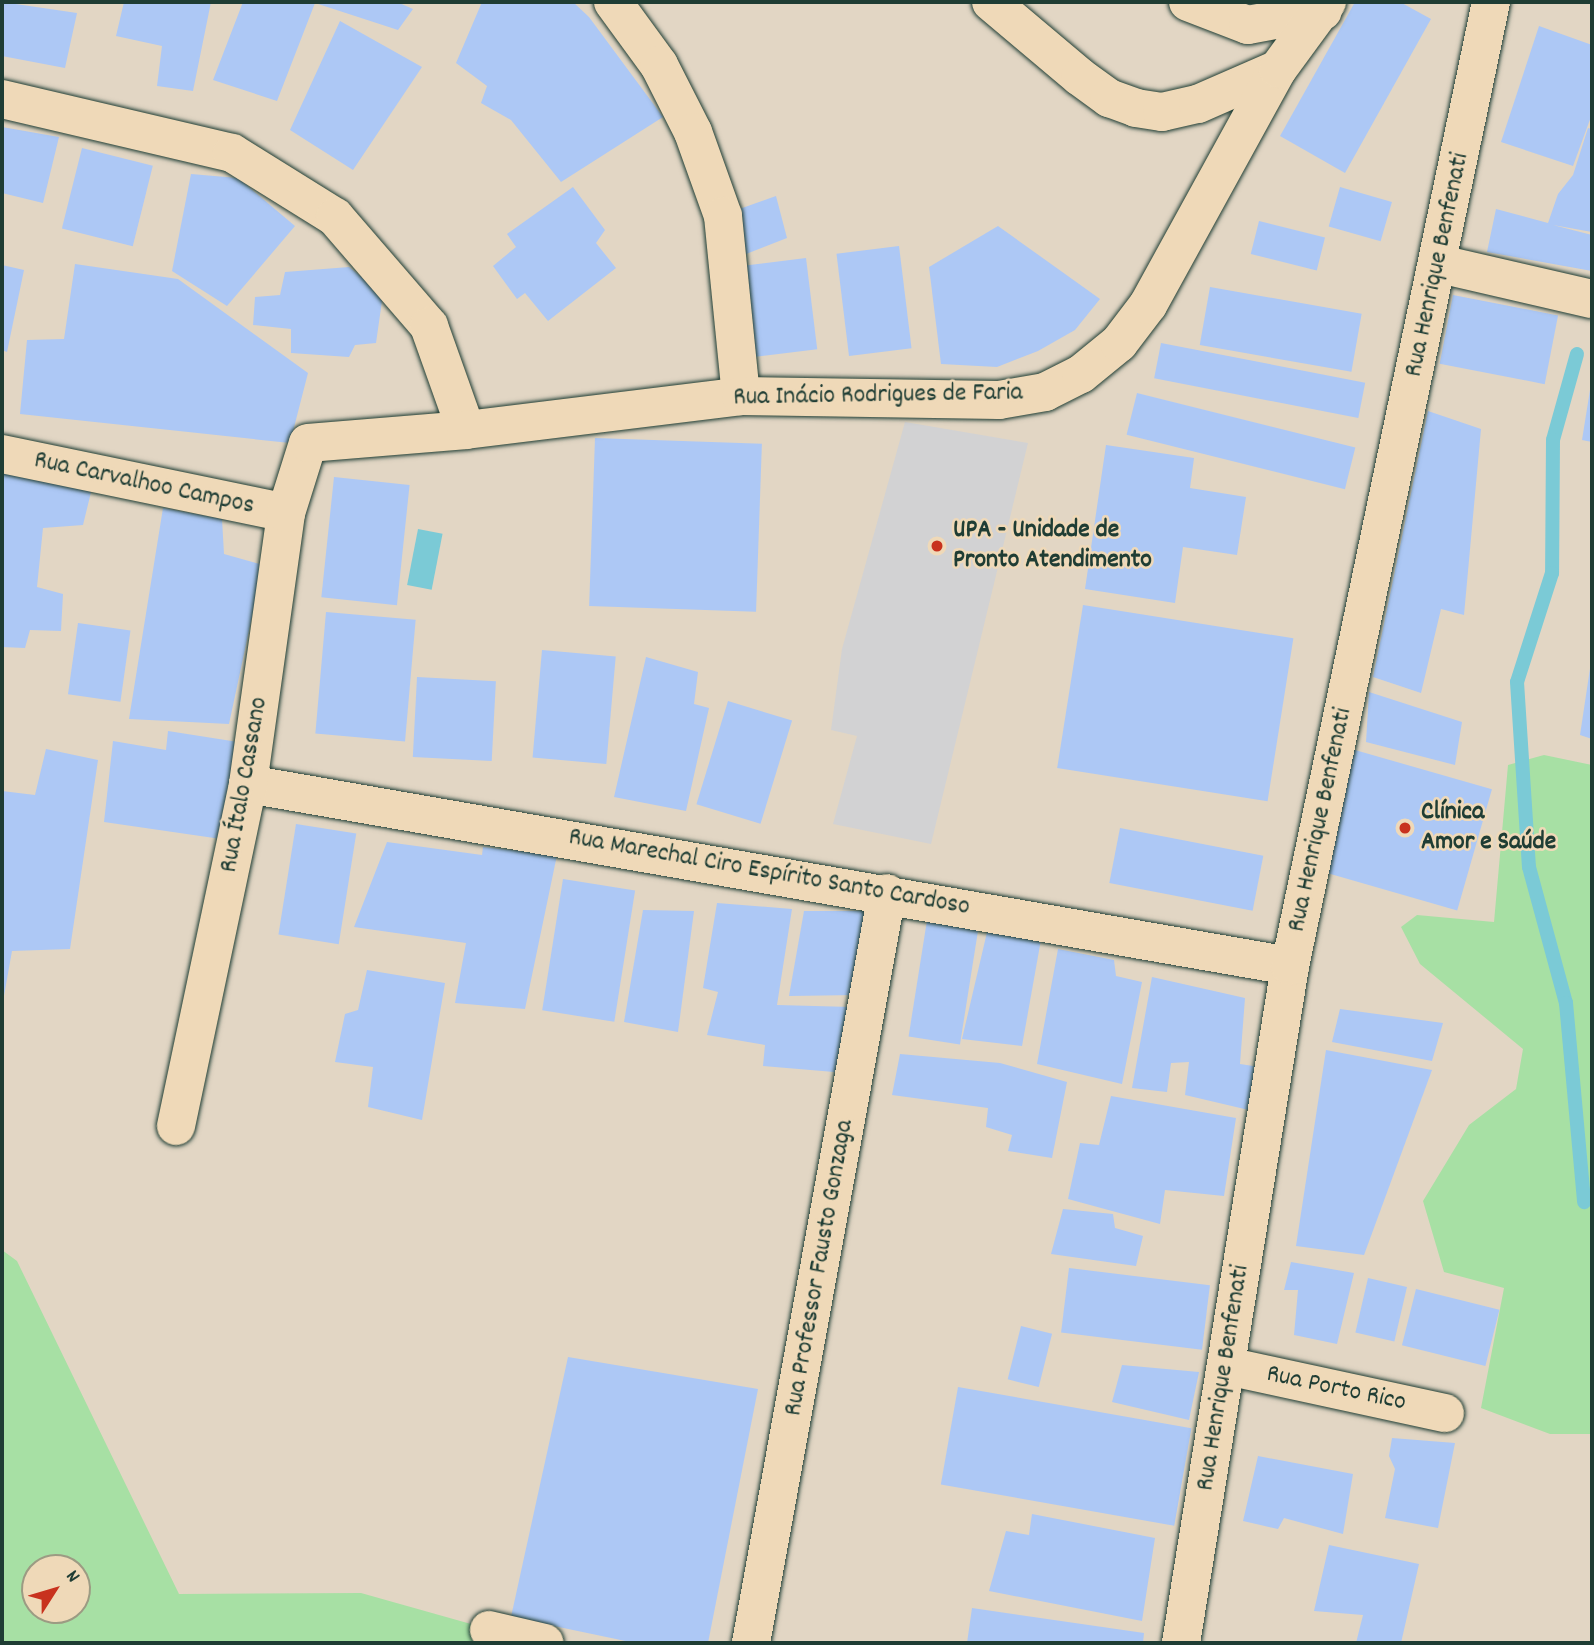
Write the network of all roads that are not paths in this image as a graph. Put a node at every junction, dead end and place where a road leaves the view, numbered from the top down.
1 (613, 2) edge
2 (991, 2) edge
3 (1188, 2) edge
4 (1491, 2) edge
5 (1325, 7) edge
6 (1278, 69) junction
7 (2, 99) edge
8 (1440, 264) junction
9 (1592, 299) edge
10 (741, 396) junction
11 (466, 430) junction
12 (308, 443) joint
13 (2, 454) edge
14 (286, 513) junction
15 (248, 784) junction
16 (887, 893) junction
17 (1290, 966) junction
18 (176, 1126) dead end
19 (1227, 1366) junction
20 (1445, 1413) dead end
21 (489, 1630) dead end
22 (545, 1643) edge
23 (751, 1643) edge
24 (1181, 1643) edge

1 - 10 street
2 - 6 street
3 - 5 street
4 - 8 street, Rua Henrique Benfenati
5 - 6 street, Rua Inácio Rodrigues de Faria
6 - 10 street, Rua Inácio Rodrigues de Faria
7 - 11 street
8 - 9 street
8 - 17 street, Rua Henrique Benfenati
10 - 11 street, Rua Inácio Rodrigues de Faria
11 - 12 street, Rua Inácio Rodrigues de Faria
12 - 14 street, Rua Ítalo Cassano
13 - 14 street, Rua Carvalhoo Campos
14 - 15 street, Rua Ítalo Cassano
15 - 16 street, Rua Marechal Ciro Espírito Santo Cardoso
15 - 18 street, Rua Ítalo Cassano
16 - 17 street, Rua Marechal Ciro Espírito Santo Cardoso
16 - 23 street, Rua Professor Fausto Gonzaga
17 - 19 street, Rua Henrique Benfenati
19 - 20 street, Rua Porto Rico
19 - 24 street, Rua Henrique Benfenati
21 - 22 street

